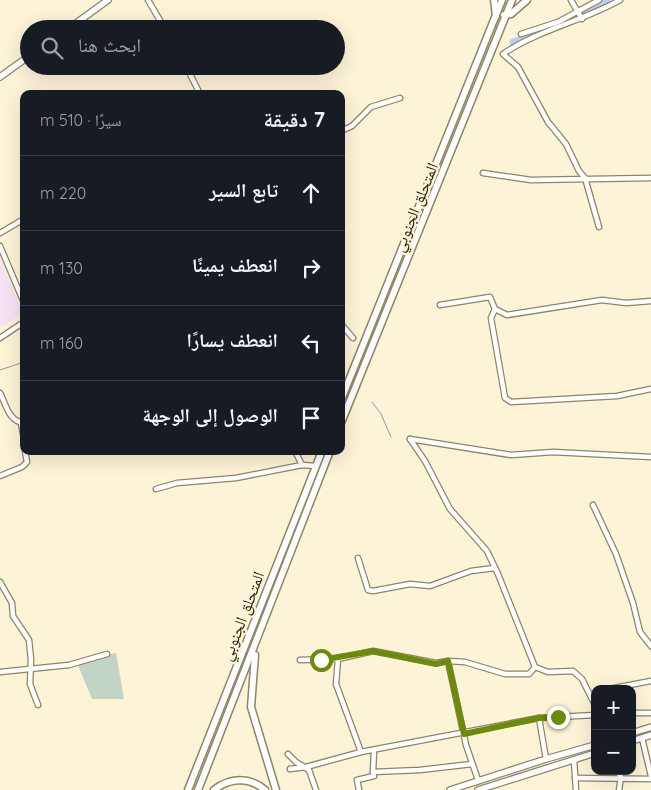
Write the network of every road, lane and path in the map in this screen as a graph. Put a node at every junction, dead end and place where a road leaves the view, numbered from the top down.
1 (108, 0) edge
2 (148, 0) edge
3 (494, 0) edge
4 (502, 0) edge
5 (512, 0) edge
6 (533, 0) edge
7 (571, 0) edge
8 (598, 0) edge
9 (620, 0) edge
10 (526, 2) edge
11 (577, 11) junction
12 (497, 14) junction
13 (506, 15) junction
14 (582, 19) junction
15 (80, 20) edge
16 (160, 20) edge
17 (521, 34) dead end
18 (20, 63) edge
19 (190, 75) edge
20 (0, 77) edge
21 (198, 90) edge
22 (400, 98) dead end
23 (345, 129) edge
24 (483, 173) dead end
25 (585, 178) junction
26 (651, 178) edge
27 (20, 221) edge
28 (599, 227) dead end
29 (0, 233) edge
30 (0, 246) edge
31 (20, 294) edge
32 (651, 301) edge
33 (440, 306) dead end
34 (495, 309) junction
35 (20, 325) edge
36 (345, 329) edge
37 (0, 338) edge
38 (353, 338) dead end
39 (651, 389) edge
40 (345, 390) edge
41 (0, 393) edge
42 (345, 413) edge
43 (20, 421) edge
44 (26, 455) edge
45 (297, 455) edge
46 (320, 455) edge
47 (328, 455) edge
48 (651, 457) edge
49 (302, 466) junction
50 (316, 466) junction
51 (0, 476) edge
52 (156, 489) dead end
53 (593, 505) dead end
54 (358, 558) dead end
55 (495, 568) junction
56 (0, 582) edge
57 (256, 644) junction
58 (651, 646) edge
59 (107, 654) dead end
60 (338, 659) junction
61 (300, 660) dead end
62 (448, 661) junction
63 (534, 667) junction
64 (31, 668) junction
65 (0, 672) edge
66 (651, 681) edge
67 (630, 685) edge
68 (591, 691) edge
69 (38, 704) dead end
70 (651, 713) edge
71 (636, 714) edge
72 (591, 715) edge
73 (539, 718) junction
74 (651, 727) edge
75 (636, 732) edge
76 (464, 734) junction
77 (651, 735) edge
78 (642, 738) junction
79 (636, 740) edge
80 (591, 747) edge
81 (374, 750) junction
82 (361, 752) junction
83 (288, 754) dead end
84 (591, 754) edge
85 (546, 759) junction
86 (574, 760) junction
87 (472, 764) junction
88 (306, 767) junction
89 (290, 769) dead end
90 (373, 772) junction
91 (619, 775) edge
92 (576, 778) junction
93 (621, 778) junction
94 (651, 778) edge
95 (478, 780) junction
96 (188, 790) edge
97 (198, 790) edge
98 (214, 790) edge
99 (265, 790) edge
100 (276, 790) edge
101 (316, 790) edge
102 (359, 790) edge
103 (450, 790) edge
104 (481, 790) edge
105 (576, 790) edge
106 (619, 790) edge

1 - 15 main road
2 - 16 street
3 - 12 highway
4 - 12 highway, المتحلق الجنوبي
5 - 13 highway, المتحلق الجنوبي
6 - 10 street
7 - 11 street
8 - 11 street
9 - 14 street
10 - 13 highway
11 - 14 street
11 - 17 street
12 - 13 highway
12 - 40 highway, المتحلق الجنوبي
13 - 42 highway, المتحلق الجنوبي
14 - 25 street
18 - 20 main road
19 - 21 street
22 - 23 street
24 - 25 street
25 - 26 street
25 - 28 street
27 - 29 street
30 - 31 street
32 - 34 street
33 - 34 street
34 - 39 street
35 - 37 street
36 - 38 street
41 - 43 street
44 - 51 street
45 - 49 street
46 - 50 highway, المتحلق الجنوبي
47 - 57 highway, المتحلق الجنوبي
48 - 55 street
49 - 50 street
49 - 52 street
50 - 96 highway, المتحلق الجنوبي
53 - 58 street
54 - 55 street
55 - 63 street
56 - 64 street
57 - 97 highway, المتحلق الجنوبي
57 - 100 highway
59 - 64 street
60 - 61 street
60 - 62 street
60 - 82 street
62 - 63 street
62 - 76 street
63 - 68 street
64 - 65 street
64 - 69 street
66 - 67 street
70 - 71 street
72 - 73 street
73 - 76 street
73 - 85 street
74 - 75 main road
76 - 81 street
76 - 87 street
77 - 78 main road
78 - 79 main road
78 - 94 street
80 - 85 main road
81 - 82 street
81 - 90 street
82 - 88 street
83 - 88 street
84 - 86 main road
85 - 95 main road
86 - 92 street
86 - 104 main road
87 - 90 street
87 - 95 street
88 - 89 street
88 - 101 street
90 - 102 street
91 - 93 street
92 - 93 street
92 - 105 street
93 - 94 street
93 - 106 street
95 - 103 main road
98 - 99 highway

